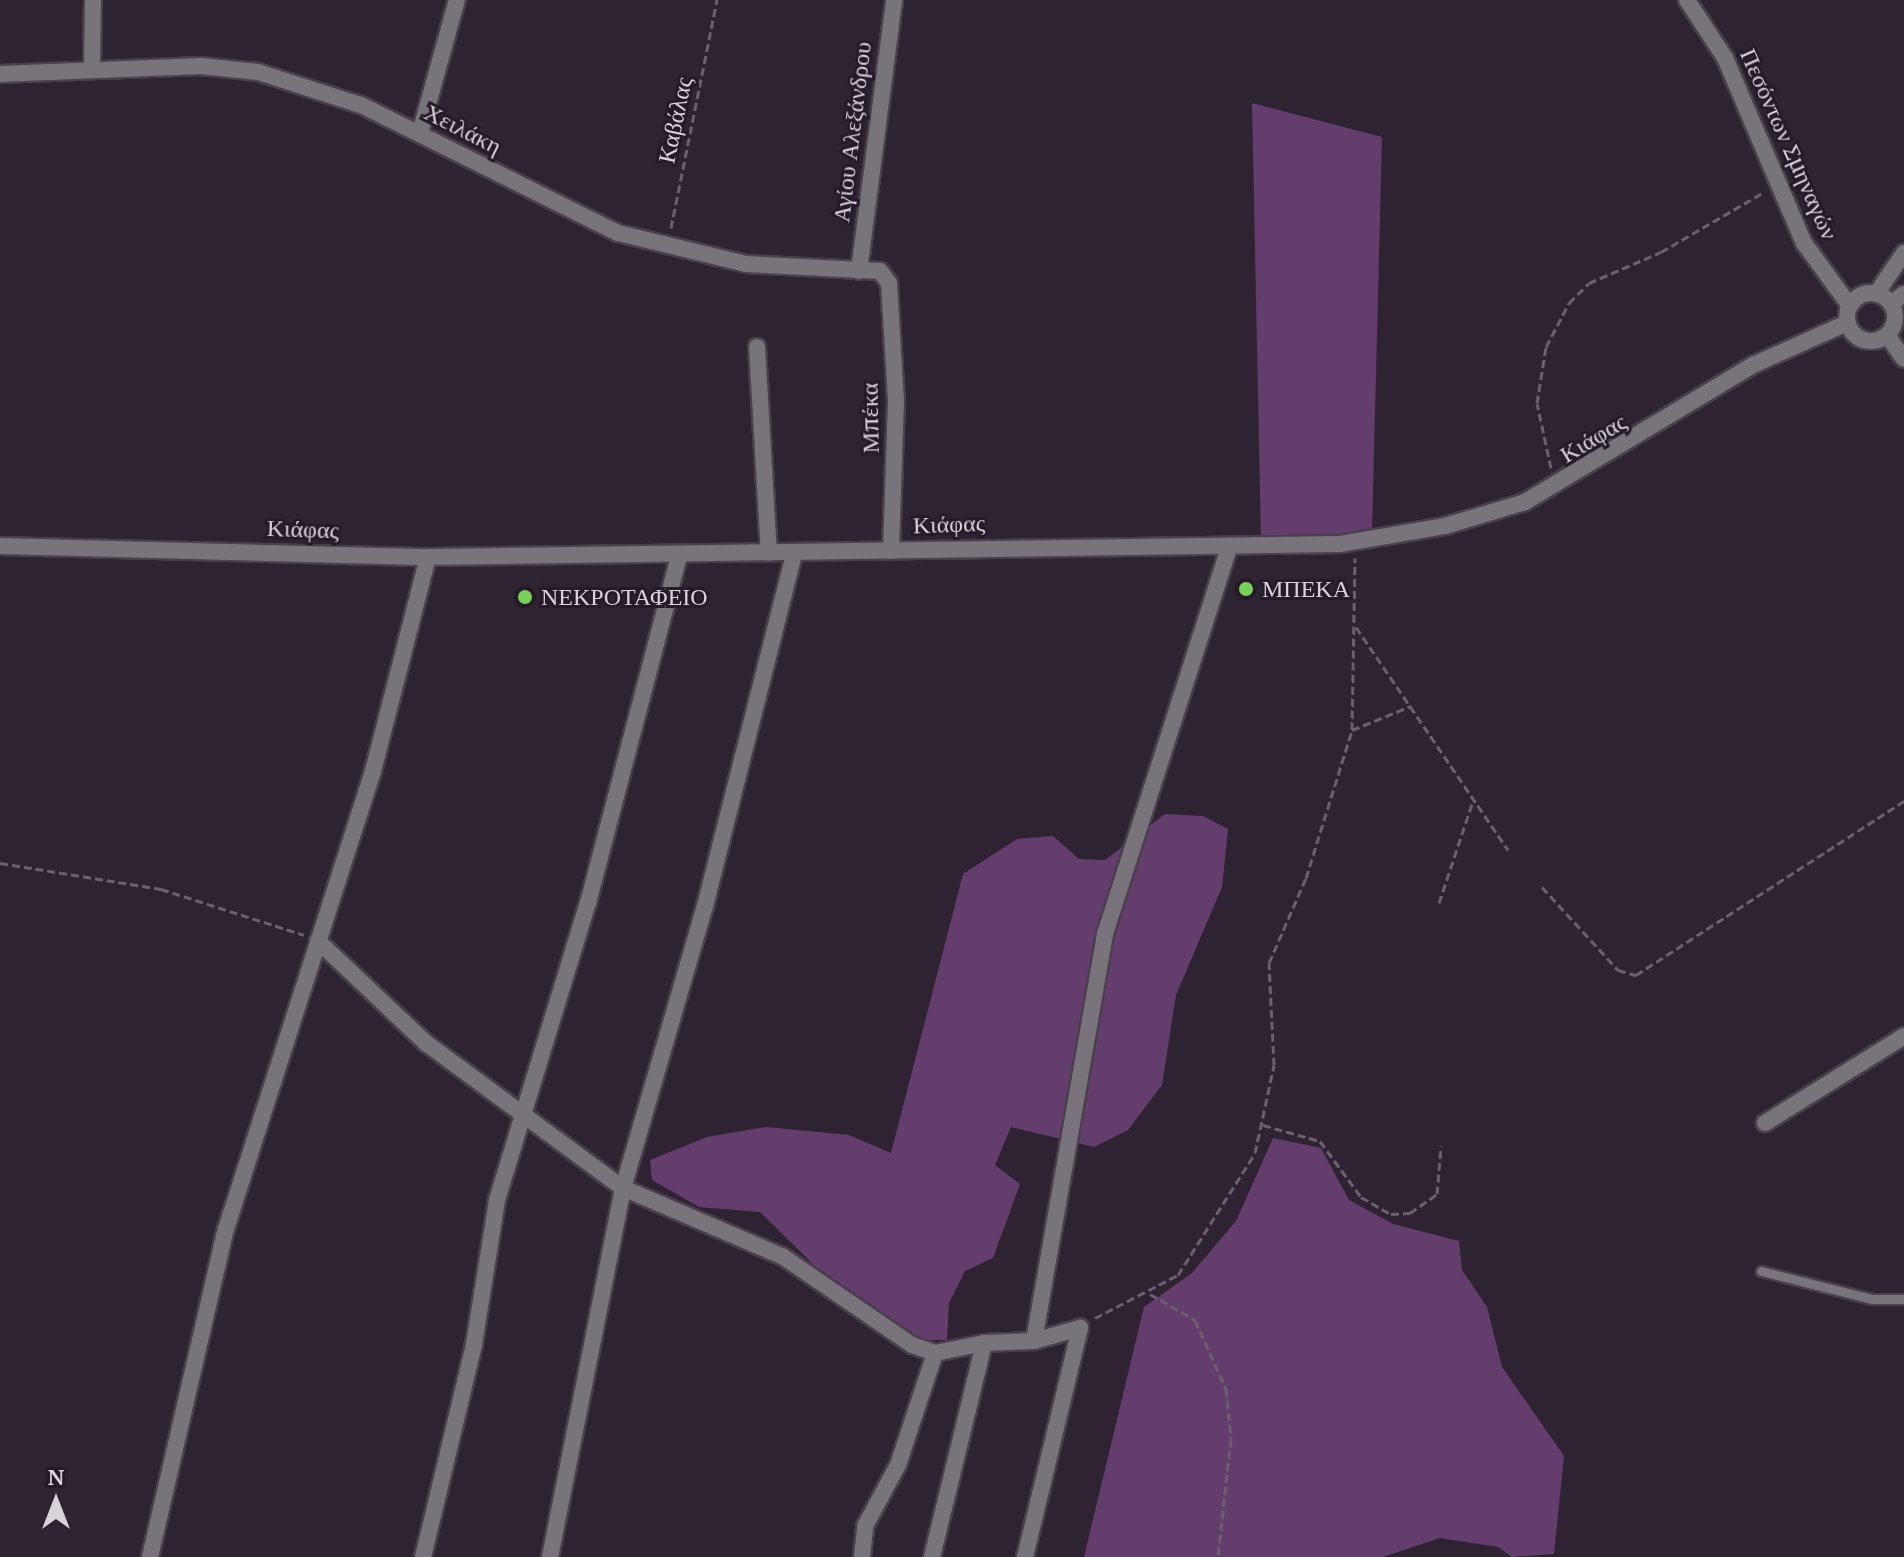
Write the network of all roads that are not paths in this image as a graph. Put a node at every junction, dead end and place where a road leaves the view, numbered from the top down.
1 (93, 0) edge
2 (457, 0) edge
3 (894, 0) edge
4 (1687, 0) edge
5 (92, 68) junction
6 (0, 74) edge
7 (420, 133) junction
8 (1904, 253) edge
9 (859, 271) junction
10 (889, 283) joint
11 (1876, 294) junction
12 (1898, 299) edge
13 (1850, 306) junction
14 (1847, 323) junction
15 (1887, 335) junction
16 (757, 347) dead end
17 (1904, 359) edge
18 (0, 546) edge
19 (1229, 548) junction
20 (891, 551) junction
21 (769, 553) junction
22 (794, 553) junction
23 (679, 555) junction
24 (428, 557) junction
25 (318, 941) junction
26 (1904, 1036) edge
27 (521, 1116) junction
28 (1765, 1123) dead end
29 (623, 1188) junction
30 (1761, 1271) dead end
31 (1904, 1299) edge
32 (1034, 1341) junction
33 (984, 1343) junction
34 (935, 1353) junction
35 (150, 1557) edge
36 (423, 1557) edge
37 (550, 1557) edge
38 (862, 1557) edge
39 (932, 1557) edge
40 (1025, 1557) edge

1 - 5 street
2 - 7 street
3 - 9 street, Αγίου Αλεξάνδρου
4 - 13 street, Πεσόντων Σμηναγών
5 - 6 street, Χειλάκη
5 - 7 street, Χειλάκη
7 - 9 street, Χειλάκη
8 - 11 street
9 - 10 street, Χειλάκη
10 - 20 street, Μπέκα
11 - 12 street
11 - 13 street
12 - 15 street
13 - 14 street
14 - 15 street
14 - 19 street, Κιάφας
15 - 17 street
16 - 21 street
18 - 24 street, Κιάφας
19 - 20 street, Κιάφας
19 - 32 street
20 - 22 street, Κιάφας
21 - 22 street, Κιάφας
21 - 23 street, Κιάφας
22 - 29 street
23 - 24 street, Κιάφας
23 - 27 street
24 - 25 street
25 - 27 street
25 - 35 street
26 - 28 street
27 - 29 street
27 - 36 street
29 - 34 street
29 - 37 street
30 - 31 lane
32 - 33 street
32 - 40 street
33 - 34 street
33 - 39 street
34 - 38 street

